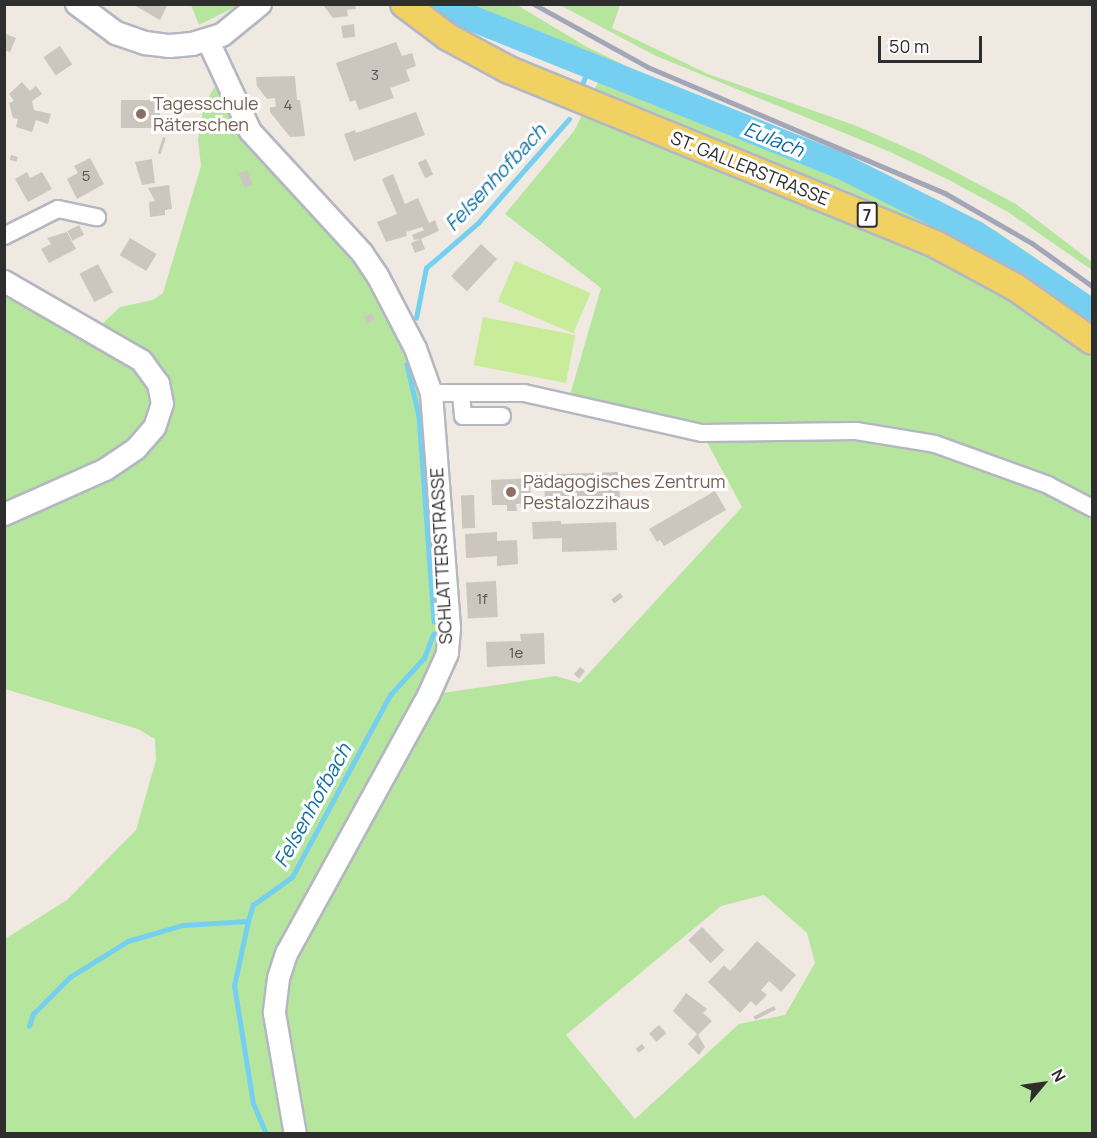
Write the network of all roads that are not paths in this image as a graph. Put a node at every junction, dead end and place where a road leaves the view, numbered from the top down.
1 (77, 4) edge
2 (404, 4) edge
3 (259, 6) edge
4 (208, 40) junction
5 (97, 217) dead end
6 (4, 236) edge
7 (4, 281) edge
8 (1092, 341) edge
9 (431, 393) junction
10 (461, 393) junction
11 (502, 416) dead end
12 (1092, 508) edge
13 (4, 514) edge
14 (294, 1134) edge

1 - 4 main road
2 - 8 main road, ST. GALLERSTRASSE / 7
3 - 4 main road
4 - 9 street, SCHLATTERSTRASSE
5 - 6 street
7 - 13 street
9 - 10 street
9 - 14 street, SCHLATTERSTRASSE
10 - 11 street
10 - 12 street

